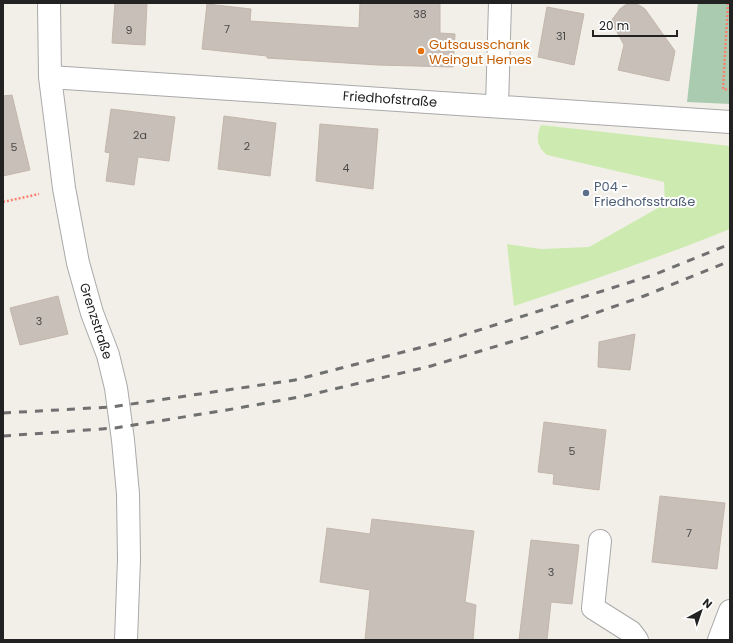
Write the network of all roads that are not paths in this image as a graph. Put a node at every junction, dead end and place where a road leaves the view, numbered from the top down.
1 (49, 3) edge
2 (500, 3) edge
3 (50, 77) junction
4 (497, 106) junction
5 (730, 122) edge
6 (600, 541) dead end
7 (730, 611) edge
8 (126, 640) edge
9 (637, 640) edge
10 (719, 640) edge

1 - 3 street, Grenzstraße
2 - 4 street
3 - 4 street, Friedhofstraße
3 - 8 street, Grenzstraße
4 - 5 street, Friedhofstraße
6 - 9 street
7 - 10 street

